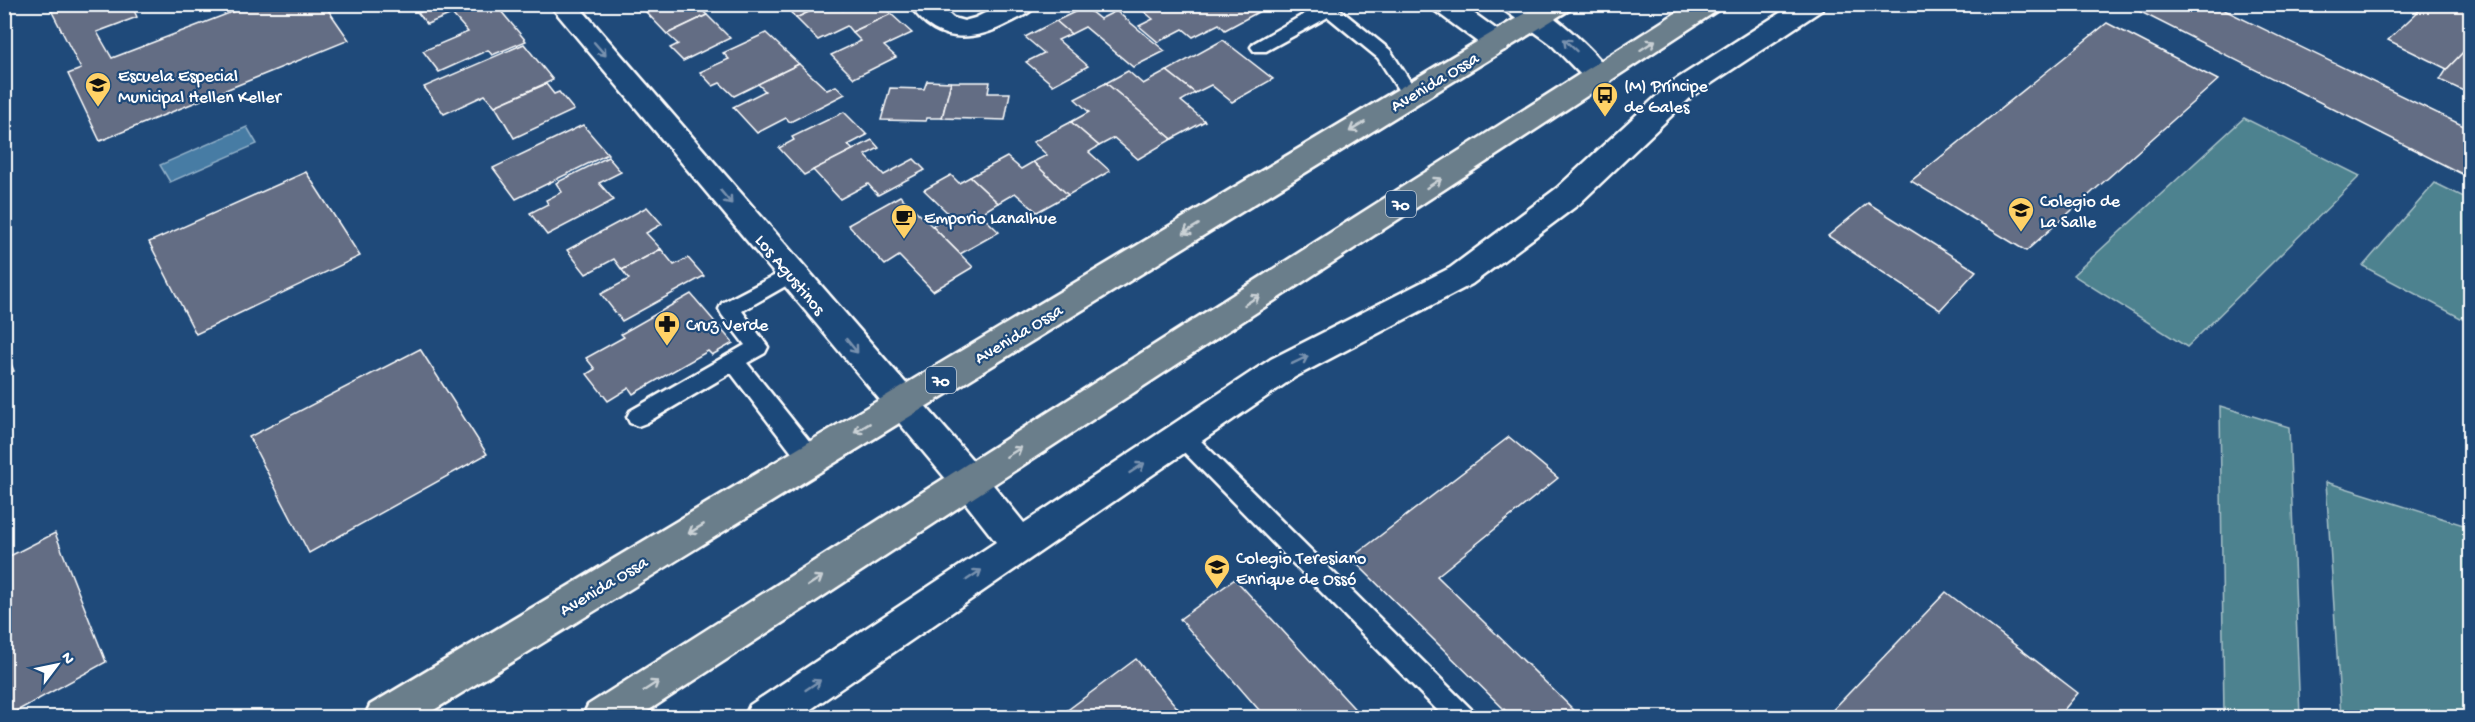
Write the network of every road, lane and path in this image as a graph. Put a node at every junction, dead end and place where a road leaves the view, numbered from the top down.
1 (562, 4) edge
2 (922, 4) edge
3 (1024, 4) edge
4 (1443, 4) edge
5 (1513, 4) edge
6 (1560, 4) edge
7 (1709, 4) edge
8 (1813, 4) edge
9 (1330, 7) edge
10 (1536, 19) junction
11 (1497, 42) junction
12 (1260, 47) dead end
13 (1599, 77) junction
14 (1410, 95) junction
15 (791, 274) junction
16 (734, 362) junction
17 (901, 404) junction
18 (638, 417) dead end
19 (1183, 437) junction
20 (810, 459) junction
21 (969, 481) junction
22 (1020, 544) junction
23 (384, 717) edge
24 (602, 717) edge
25 (764, 717) edge
26 (1463, 717) edge

1 -> 15 street, Los Agustinos
2 - 3 street
4 - 11 street
5 - 10 street
6 - 10 main road, Avenida Ossa / 70
13 -> 7 main road, 70
19 -> 8 street
9 - 12 lane
9 - 14 lane
10 - 11 main road, Avenida Ossa / 70
13 -> 10 street
11 - 14 main road, Avenida Ossa / 70
21 -> 13 main road, 70
14 -> 17 main road, Avenida Ossa / 70
15 - 16 lane
15 -> 17 street, Los Agustinos
16 - 18 lane
16 - 20 lane
17 -> 20 main road, Avenida Ossa / 70
17 - 21 street, Los Agustinos
22 -> 19 street
19 - 26 lane
20 -> 23 main road, Avenida Ossa / 70
21 - 22 street, Los Agustinos
24 -> 21 main road, 70
25 -> 22 street

